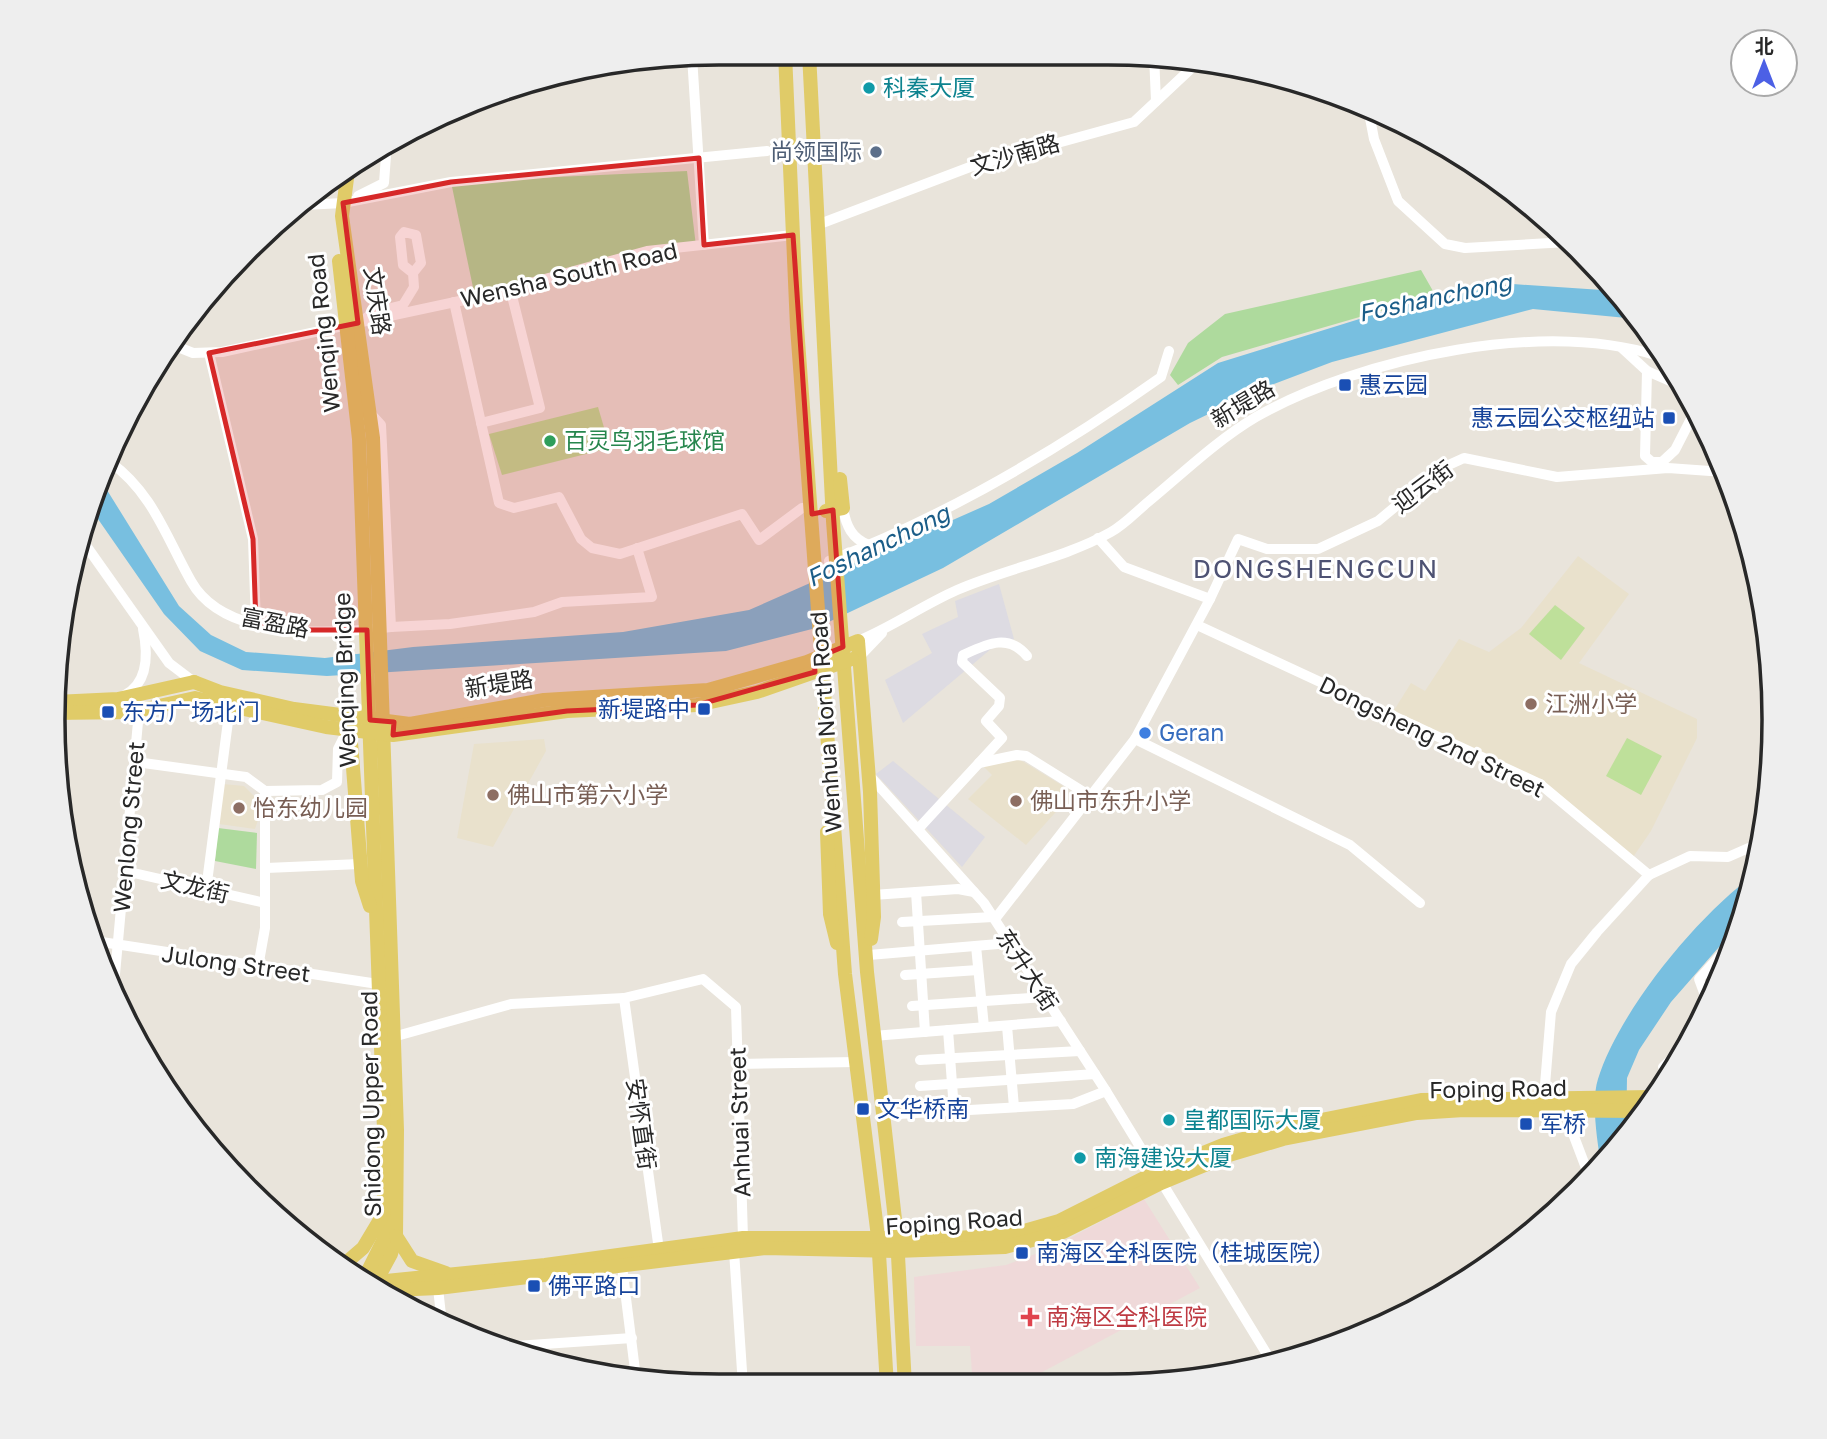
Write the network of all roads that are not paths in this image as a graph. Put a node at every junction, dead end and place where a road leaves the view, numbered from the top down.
1 (786, 65) edge
2 (810, 65) edge
3 (693, 66) edge
4 (1154, 66) edge
5 (1190, 70) edge
6 (1156, 101) junction
7 (1370, 120) edge
8 (767, 151) dead end
9 (386, 156) edge
10 (699, 158) junction
11 (344, 183) edge
12 (337, 188) edge
13 (338, 204) junction
14 (315, 205) edge
15 (817, 225) junction
16 (793, 235) junction
17 (1555, 243) edge
18 (704, 245) junction
19 (413, 273) dead end
20 (510, 288) junction
21 (454, 302) junction
22 (352, 324) junction
23 (797, 327) junction
24 (822, 327) junction
25 (1620, 346) junction
26 (181, 348) edge
27 (1169, 351) dead end
28 (209, 353) junction
29 (1651, 355) edge
30 (1647, 371) junction
31 (1667, 380) edge
32 (370, 413) junction
33 (1690, 421) edge
34 (481, 423) junction
35 (366, 438) junction
36 (116, 467) edge
37 (1713, 471) edge
38 (802, 508) junction
39 (843, 508) junction
40 (1098, 538) junction
41 (869, 545) junction
42 (637, 548) junction
43 (87, 549) edge
44 (829, 561) dead end
45 (1209, 599) junction
46 (256, 624) junction
47 (1197, 625) junction
48 (143, 626) junction
49 (391, 627) junction
50 (859, 649) junction
51 (1027, 656) dead end
52 (815, 666) junction
53 (194, 682) junction
54 (139, 694) junction
55 (195, 698) junction
56 (118, 699) junction
57 (65, 702) edge
58 (230, 706) junction
59 (139, 711) junction
60 (65, 713) edge
61 (349, 724) junction
62 (394, 729) junction
63 (1135, 739) junction
64 (135, 762) junction
65 (979, 763) junction
66 (219, 774) junction
67 (869, 775) junction
68 (265, 791) junction
69 (1090, 796) junction
70 (919, 828) junction
71 (1750, 848) edge
72 (360, 864) junction
73 (266, 868) junction
74 (125, 872) junction
75 (1649, 876) junction
76 (206, 890) junction
77 (974, 891) junction
78 (916, 892) junction
79 (867, 895) junction
80 (265, 903) junction
81 (1420, 903) dead end
82 (382, 918) junction
83 (994, 918) junction
84 (902, 922) dead end
85 (918, 922) junction
86 (104, 943) edge
87 (1010, 943) junction
88 (976, 946) junction
89 (119, 947) junction
90 (920, 950) junction
91 (869, 955) junction
92 (1716, 960) edge
93 (258, 967) junction
94 (978, 970) junction
95 (116, 972) edge
96 (867, 972) junction
97 (845, 974) junction
98 (921, 974) junction
99 (905, 975) dead end
100 (378, 984) junction
101 (1703, 991) edge
102 (1045, 997) junction
103 (624, 998) junction
104 (981, 1001) junction
105 (918, 1005) junction
106 (1061, 1021) junction
107 (1007, 1026) junction
108 (984, 1027) junction
109 (948, 1030) junction
110 (925, 1032) junction
111 (873, 1036) junction
112 (393, 1037) junction
113 (1080, 1051) junction
114 (1010, 1055) junction
115 (950, 1059) junction
116 (920, 1060) dead end
117 (857, 1062) junction
118 (738, 1064) junction
119 (1095, 1074) junction
120 (1012, 1080) junction
121 (952, 1084) junction
122 (920, 1086) dead end
123 (1106, 1090) junction
124 (1544, 1097) junction
125 (1580, 1104) junction
126 (1636, 1106) edge
127 (1014, 1107) junction
128 (954, 1110) junction
129 (1564, 1110) junction
130 (881, 1115) junction
131 (1585, 1166) edge
132 (1158, 1178) junction
133 (385, 1212) junction
134 (396, 1236) junction
135 (743, 1238) junction
136 (878, 1244) junction
137 (896, 1244) junction
138 (659, 1250) junction
139 (734, 1251) junction
140 (350, 1259) edge
141 (622, 1266) junction
142 (374, 1275) edge
143 (454, 1275) junction
144 (376, 1277) edge
145 (386, 1283) edge
146 (390, 1286) edge
147 (438, 1288) junction
148 (441, 1312) edge
149 (632, 1338) junction
150 (540, 1349) edge
151 (1268, 1354) edge
152 (635, 1369) edge
153 (742, 1374) edge
154 (886, 1374) edge
155 (904, 1374) edge

1 - 16 main road
2 - 15 main road, Wenhua North Road
3 - 10 street
4 - 6 street
5 - 6 street, 文沙南路
6 - 15 street, 文沙南路
7 - 17 street
8 - 10 street
9 - 13 street
10 - 13 street
10 - 18 street
11 - 13 main road
12 - 13 main road, Wenqing Road
13 - 14 street
13 - 22 main road, Wenqing Road
15 - 24 main road, Wenhua North Road
16 - 18 street, Wensha South Road
16 - 23 main road
18 - 20 street, Wensha South Road
19 - 22 street
20 - 21 street, Wensha South Road
20 - 34 street
21 - 22 street, Wensha South Road
21 - 34 street
22 - 28 street
22 - 32 main road, 文庆路
22 - 35 main road, Wenqing Road
23 - 38 main road
23 - 97 main road
24 - 39 main road
24 - 79 main road, Wenhua North Road
25 - 29 street, 新堤路
25 - 30 street
25 - 40 street, 新堤路
26 - 28 street
27 - 41 street
28 - 46 street
30 - 31 street
30 - 33 street
32 - 35 main road, 文庆路
32 - 49 street
34 - 42 street
35 - 82 main road, Wenqing Bridge
36 - 46 street, 富盈路
37 - 45 street, 迎云街
38 - 39 main road
38 - 42 street
39 - 41 street
40 - 45 street
40 - 50 street, 新堤路
41 - 44 street
42 - 49 street, 富盈路
43 - 48 street, 新堤路
45 - 47 street
46 - 49 street, 富盈路
47 - 63 street
47 - 75 street, Dongsheng 2nd Street
48 - 53 street, 新堤路
48 - 56 street
50 - 52 main road, 新堤路
50 - 67 main road
51 - 65 street
52 - 62 main road, 新堤路
52 - 97 main road
53 - 54 main road
53 - 55 main road
53 - 61 main road, 新堤路
54 - 56 main road
54 - 59 main road
55 - 58 main road, 新堤路
55 - 59 main road, 新堤路
56 - 57 main road
58 - 61 main road, 新堤路
58 - 66 street
59 - 60 main road, 新堤路
59 - 64 street, Wenlong Street
61 - 62 main road, 新堤路
61 - 68 street
61 - 72 main road
62 - 82 main road
63 - 69 street
63 - 81 street
64 - 66 street
64 - 74 street, Wenlong Street
65 - 69 street
65 - 70 street
66 - 68 street
66 - 76 street
67 - 70 street, 东升大街
67 - 79 main road
68 - 73 street
69 - 83 street
70 - 77 street, 东升大街
71 - 75 street
72 - 73 street
72 - 82 main road
73 - 80 street
74 - 76 street, 文龙街
74 - 89 street, Wenlong Street
75 - 124 street
76 - 80 street, 文龙街
77 - 78 street
77 - 83 street, 东升大街
78 - 79 street
78 - 85 street
79 - 91 main road
79 - 96 main road, Wenhua North Road
80 - 93 street
82 - 100 main road, Shidong Upper Road
82 - 112 main road, Shidong Upper Road
83 - 85 street
83 - 87 street, 东升大街
84 - 85 street
85 - 90 street
86 - 89 street, Julong Street
87 - 88 street
87 - 102 street, 东升大街
88 - 90 street
88 - 94 street
89 - 93 street, Julong Street
89 - 95 street, Wenlong Street
90 - 91 street
90 - 98 street
91 - 96 main road
92 - 101 street
93 - 100 street, Julong Street
94 - 98 street
94 - 104 street
96 - 111 main road, Wenhua North Road
97 - 117 main road
98 - 99 street
98 - 105 street
100 - 133 main road, Shidong Upper Road
102 - 104 street
102 - 106 street, 东升大街
103 - 112 street
103 - 118 street, Anhuai Street
103 - 138 street, 安怀直街
104 - 105 street
104 - 108 street
105 - 110 street
106 - 107 street
106 - 113 street, 东升大街
107 - 108 street
107 - 114 street
108 - 109 street
109 - 110 street
109 - 115 street
110 - 111 street
111 - 130 main road, Wenhua North Road
112 - 134 main road, Shidong Upper Road
113 - 114 street
113 - 119 street, 东升大街
114 - 115 street
114 - 120 street
115 - 116 street
115 - 121 street
117 - 118 street
117 - 136 main road
118 - 135 street, Anhuai Street
119 - 120 street
119 - 123 street, 东升大街
120 - 121 street
120 - 127 street
121 - 122 street
121 - 128 street
123 - 127 street
123 - 132 street, 东升大街
124 - 125 main road, Foping Road
124 - 132 main road, Foping Road
125 - 126 main road, Foping Road
125 - 129 main road, Foping Road
127 - 128 street
128 - 130 street
129 - 131 street
129 - 132 main road, Foping Road
130 - 137 main road, Wenhua North Road
132 - 137 main road, Foping Road
132 - 151 street, 东升大街
133 - 140 main road
133 - 142 main road, Shidong Upper Road
134 - 143 main road
134 - 144 main road, Shidong Upper Road
135 - 136 main road, Foping Road
135 - 138 main road, Foping Road
136 - 137 main road, Foping Road
136 - 139 main road, Foping Road
136 - 154 main road
137 - 155 main road, Wenhua North Road
138 - 143 main road, Foping Road
139 - 141 main road, Foping Road
139 - 153 street
141 - 147 main road, Foping Road
141 - 149 street
143 - 145 main road, Foping Road
146 - 147 main road, Foping Road
147 - 148 street
149 - 150 street
149 - 152 street

